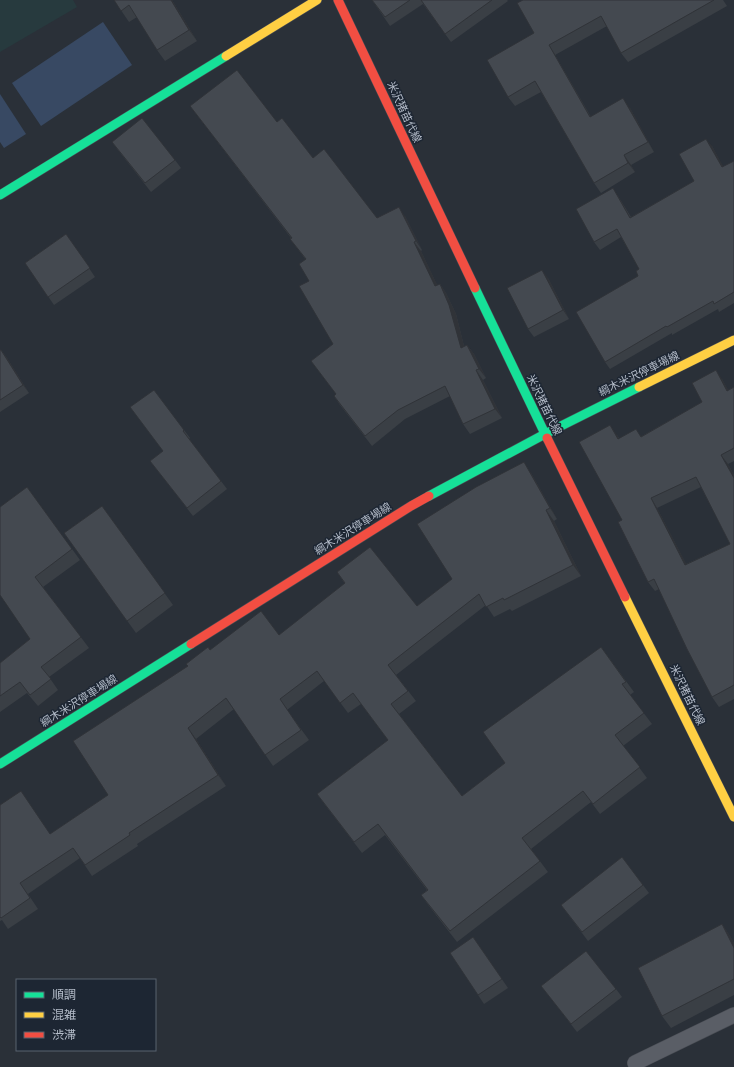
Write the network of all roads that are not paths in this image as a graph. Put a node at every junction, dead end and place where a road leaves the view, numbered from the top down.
1 (317, 0) edge
2 (338, 0) edge
3 (0, 195) edge
4 (734, 340) edge
5 (545, 434) junction
6 (0, 764) edge
7 (734, 817) edge
8 (734, 1015) edge
9 (635, 1063) dead end

1 - 3 main road
2 - 5 main road, 米沢猪苗代線
4 - 5 main road, 綱木米沢停車場線
5 - 6 main road, 綱木米沢停車場線
5 - 7 main road, 米沢猪苗代線
8 - 9 lane

